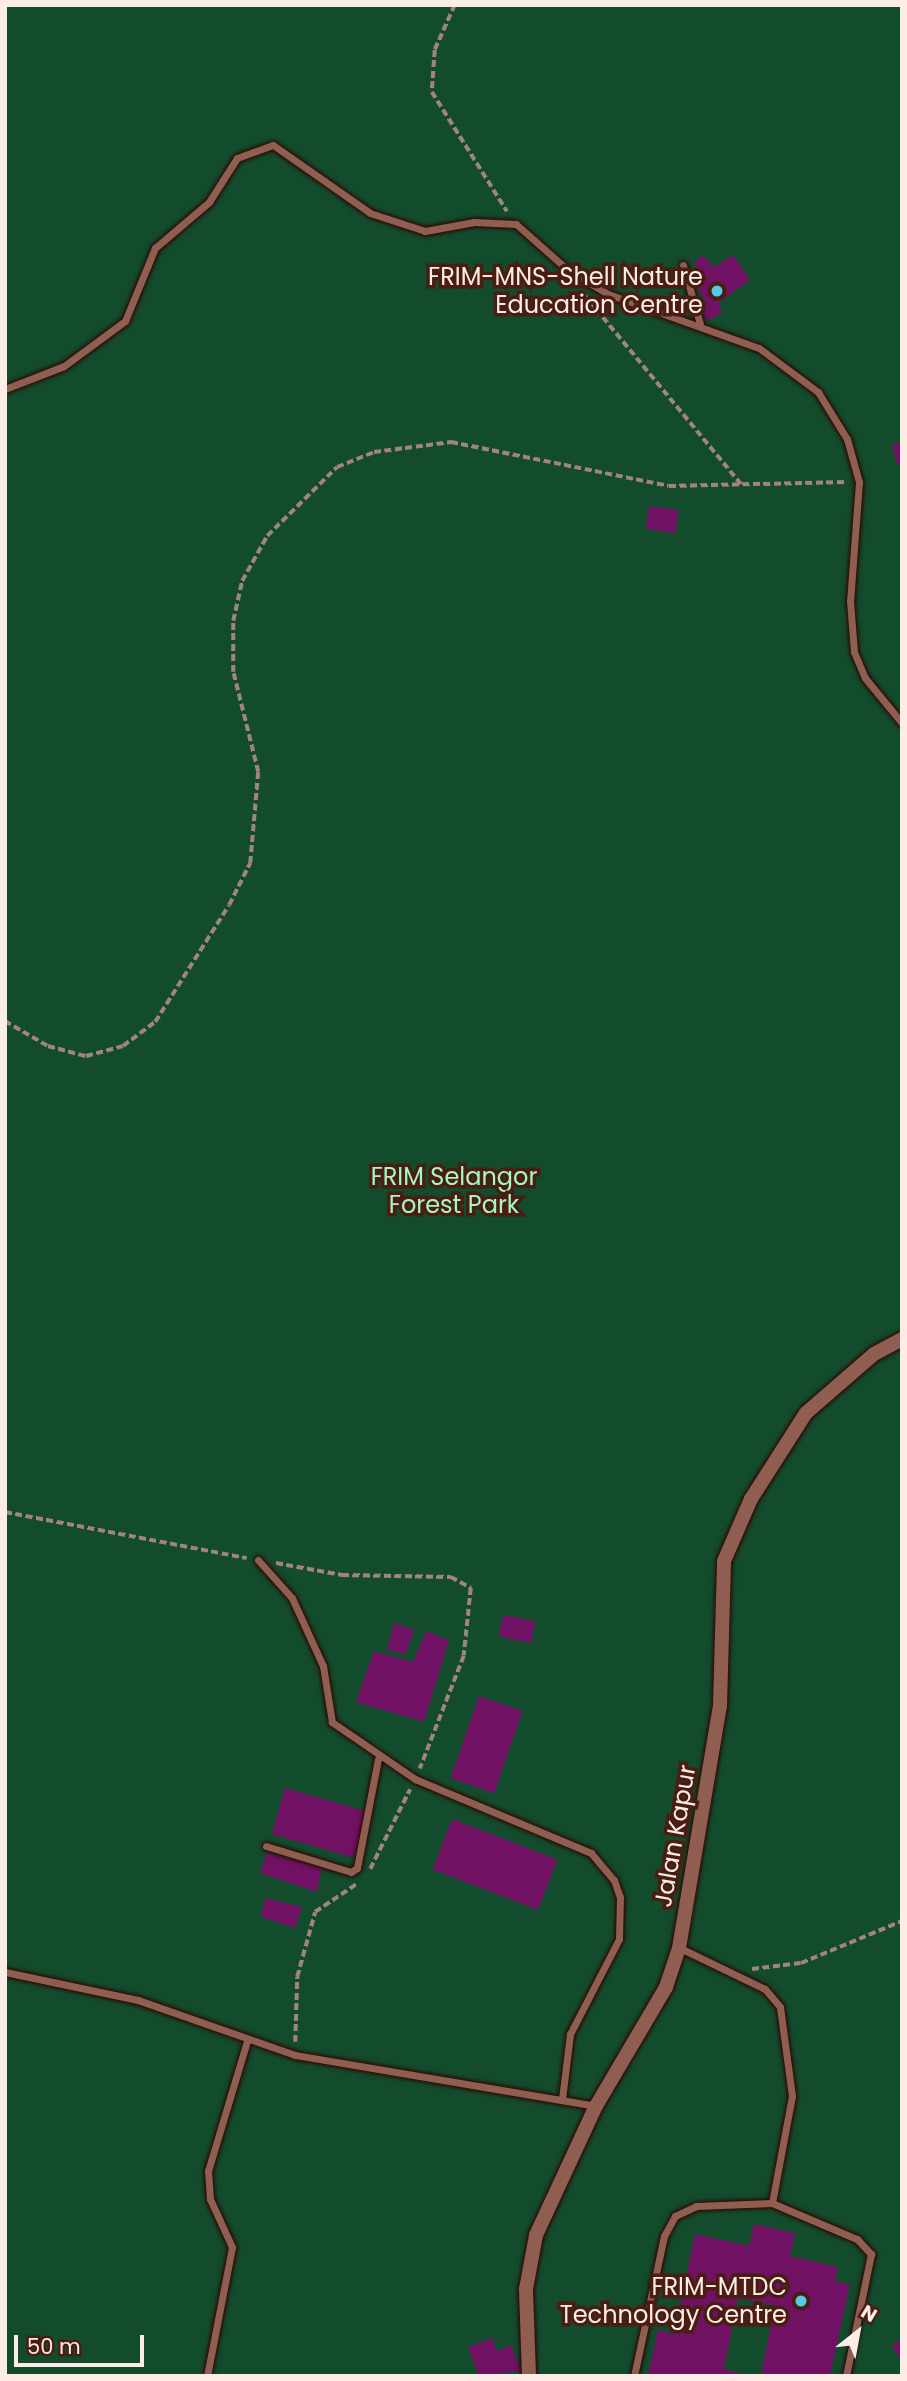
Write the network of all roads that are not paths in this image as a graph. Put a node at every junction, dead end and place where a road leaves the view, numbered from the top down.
1 (683, 265) dead end
2 (700, 324) junction
3 (5, 389) edge
4 (902, 723) edge
5 (902, 1339) edge
6 (258, 1560) dead end
7 (379, 1759) junction
8 (266, 1846) dead end
9 (679, 1948) junction
10 (5, 1972) edge
11 (247, 2041) junction
12 (562, 2099) junction
13 (596, 2106) junction
14 (772, 2203) junction
15 (207, 2376) edge
16 (529, 2376) edge
17 (635, 2376) edge
18 (846, 2376) edge

1 - 2 lane
2 - 3 lane
2 - 4 lane
5 - 9 street, Jalan Kapur
6 - 7 lane
7 - 8 lane
7 - 12 lane
9 - 13 street, Jalan Kapur
9 - 14 lane
10 - 11 lane
11 - 12 lane
11 - 15 lane
12 - 13 lane
13 - 16 street, Jalan Kapur
14 - 17 lane
14 - 18 lane

